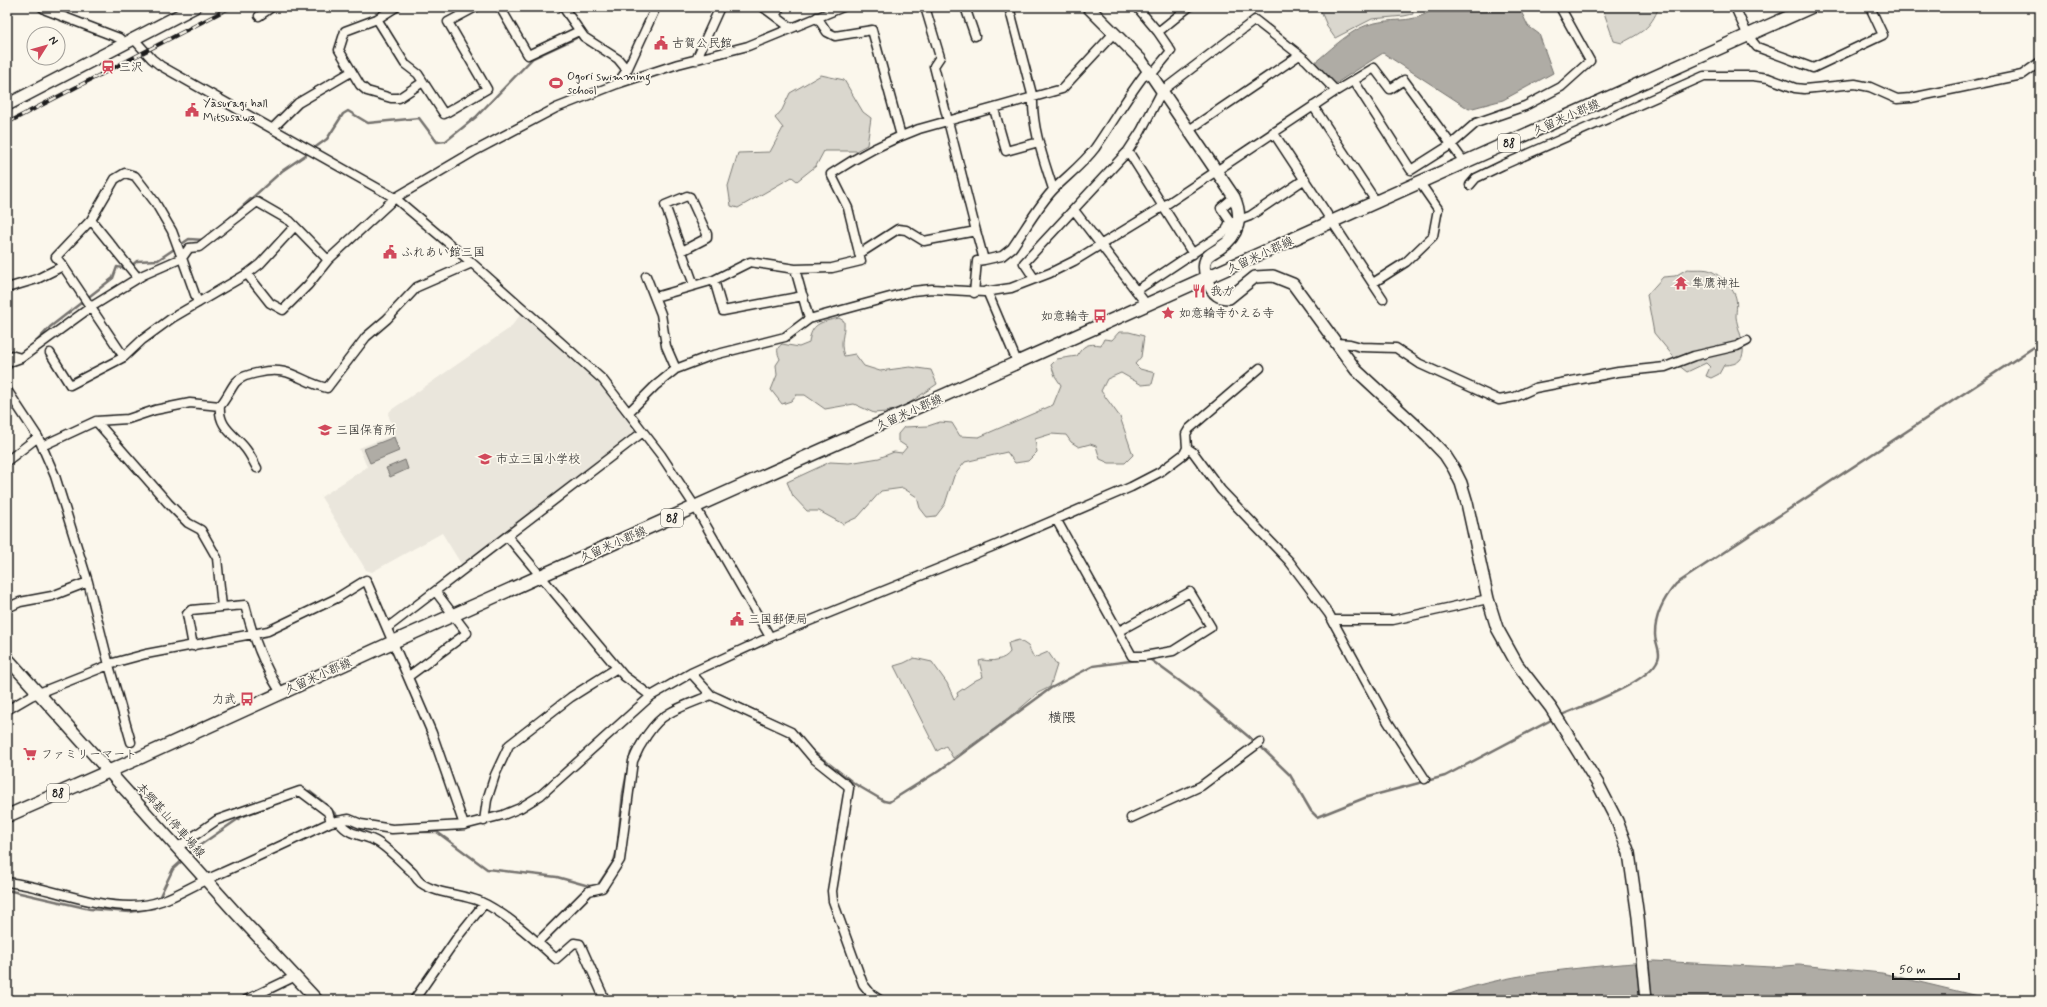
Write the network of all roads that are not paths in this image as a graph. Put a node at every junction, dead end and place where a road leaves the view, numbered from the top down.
1 (42, 7) edge
2 (272, 7) edge
3 (396, 7) edge
4 (476, 7) edge
5 (500, 7) edge
6 (563, 7) edge
7 (720, 7) edge
8 (764, 7) edge
9 (780, 7) edge
10 (843, 7) edge
11 (925, 7) edge
12 (965, 7) edge
13 (1009, 7) edge
14 (1088, 7) edge
15 (1137, 7) edge
16 (1189, 7) edge
17 (1560, 7) edge
18 (1735, 7) edge
19 (1811, 7) edge
20 (1870, 7) edge
21 (188, 9) edge
22 (653, 9) edge
23 (259, 16) dead end
24 (775, 16) junction
25 (817, 17) junction
26 (377, 19) junction
27 (791, 28) junction
28 (579, 31) junction
29 (1158, 32) junction
30 (1114, 33) junction
31 (975, 36) dead end
32 (1748, 36) junction
33 (129, 41) junction
34 (1298, 56) junction
35 (696, 60) junction
36 (2040, 62) edge
37 (627, 70) junction
38 (351, 72) junction
39 (1150, 72) junction
40 (1354, 81) junction
41 (423, 82) junction
42 (617, 84) junction
43 (1162, 91) junction
44 (1336, 92) junction
45 (1032, 98) junction
46 (7, 105) edge
47 (1313, 106) junction
48 (994, 109) junction
49 (948, 122) junction
50 (273, 128) junction
51 (1189, 130) junction
52 (1273, 132) junction
53 (901, 136) junction
54 (1039, 142) junction
55 (1452, 144) junction
56 (1128, 152) junction
57 (1464, 162) junction
58 (1216, 170) junction
59 (1305, 179) junction
60 (1420, 183) junction
61 (1470, 185) dead end
62 (1053, 189) junction
63 (1234, 197) junction
64 (395, 198) junction
65 (1377, 203) junction
66 (1164, 206) junction
67 (1074, 210) junction
68 (91, 220) junction
69 (1239, 220) junction
70 (1333, 222) junction
71 (295, 226) junction
72 (976, 231) junction
73 (1100, 245) junction
74 (682, 251) junction
75 (859, 254) junction
76 (1194, 254) junction
77 (182, 258) junction
78 (328, 260) junction
79 (984, 260) junction
80 (472, 263) junction
81 (63, 266) junction
82 (795, 269) junction
83 (247, 274) junction
84 (646, 276) dead end
85 (138, 278) junction
86 (1034, 278) junction
87 (1207, 279) junction
88 (714, 280) junction
89 (1372, 283) junction
90 (694, 286) junction
91 (7, 288) edge
92 (987, 291) junction
93 (1136, 291) junction
94 (974, 293) junction
95 (803, 296) junction
96 (655, 297) junction
97 (1383, 299) dead end
98 (198, 304) junction
99 (1147, 305) junction
100 (91, 307) junction
101 (809, 319) junction
102 (1747, 341) dead end
103 (1337, 343) junction
104 (50, 353) dead end
105 (7, 354) edge
106 (124, 357) junction
107 (21, 358) junction
108 (7, 363) edge
109 (1018, 364) junction
110 (1260, 368) dead end
111 (676, 369) junction
112 (7, 390) edge
113 (220, 406) junction
114 (629, 412) junction
115 (96, 421) junction
116 (643, 432) junction
117 (38, 437) junction
118 (42, 446) junction
119 (1187, 448) junction
120 (7, 461) edge
121 (257, 468) dead end
122 (696, 508) junction
123 (1056, 519) junction
124 (508, 537) junction
125 (540, 577) junction
126 (88, 582) junction
127 (436, 592) junction
128 (1488, 599) junction
129 (222, 607) junction
130 (7, 608) edge
131 (455, 616) junction
132 (1334, 620) junction
133 (387, 628) junction
134 (1119, 631) junction
135 (252, 635) junction
136 (770, 637) junction
137 (393, 642) junction
138 (193, 646) junction
139 (7, 658) edge
140 (109, 665) junction
141 (617, 668) junction
142 (691, 673) junction
143 (409, 676) junction
144 (39, 693) junction
145 (281, 693) junction
146 (711, 695) junction
147 (651, 696) junction
148 (7, 710) edge
149 (131, 742) dead end
150 (1260, 742) dead end
151 (109, 771) junction
152 (1425, 779) dead end
153 (7, 816) edge
154 (1131, 818) dead end
155 (484, 821) junction
156 (335, 822) junction
157 (464, 825) junction
158 (178, 847) junction
159 (206, 880) junction
160 (7, 882) edge
161 (484, 904) junction
162 (538, 942) junction
163 (296, 976) junction
164 (249, 999) edge
165 (317, 1000) edge
166 (414, 1000) edge
167 (605, 1000) edge
168 (880, 1000) edge
169 (1646, 1000) edge

1 - 33 street
2 - 23 street
3 - 26 street
4 - 41 street
5 - 28 street
6 - 28 street
7 - 35 street
8 - 24 street
9 - 24 street
10 - 25 street
11 - 49 street
12 - 31 street
13 - 45 street
14 - 30 street
15 - 29 street
16 - 29 street
17 - 55 street
18 - 32 street
19 - 32 main road, 久留米小郡線 / 88
20 - 32 street
21 - 33 street
22 - 37 street
24 - 27 street
25 - 27 street
25 - 53 street
26 - 38 street
26 - 41 street
27 - 35 street
28 - 37 street
29 - 39 street
30 - 39 street
30 - 45 street
32 - 57 main road, 久留米小郡線 / 88
33 - 46 street
33 - 50 street
34 - 43 street
34 - 44 street
34 - 51 street
35 - 42 street
36 - 61 street
37 - 42 street
38 - 41 street
38 - 50 street
39 - 43 street
39 - 62 street
40 - 44 street
40 - 55 street
40 - 55 street
42 - 64 street
43 - 51 street
43 - 56 street
44 - 47 street
45 - 48 street
45 - 54 street
47 - 52 street
47 - 65 street
48 - 49 street
48 - 54 street
49 - 53 street
49 - 72 street
50 - 64 street
51 - 58 street
52 - 58 street
52 - 59 street
53 - 75 street
54 - 62 street
55 - 57 street
56 - 66 street
56 - 67 street
57 - 60 main road, 久留米小郡線 / 88
58 - 63 street
58 - 66 street
59 - 69 street
59 - 70 street
60 - 65 main road, 久留米小郡線 / 88
60 - 89 street
62 - 79 street
63 - 69 street
63 - 76 street
64 - 78 street
64 - 80 street
65 - 70 main road, 久留米小郡線 / 88
66 - 73 street
66 - 76 street
67 - 73 street
67 - 86 street
68 - 77 street
68 - 81 street
68 - 85 street
69 - 87 street
70 - 87 main road, 久留米小郡線 / 88
70 - 89 street
71 - 77 street
71 - 78 street
71 - 83 street
72 - 75 street
72 - 79 street
73 - 86 street
73 - 93 street
74 - 74 street
74 - 90 street
75 - 82 street
76 - 93 street
77 - 85 street
77 - 98 street
78 - 83 street
79 - 94 street
80 - 113 street
80 - 114 street
81 - 91 street
81 - 100 street
82 - 88 street
82 - 95 street
83 - 98 street
84 - 96 street
85 - 100 street
86 - 92 street
87 - 99 main road, 久留米小郡線 / 88
87 - 103 street
88 - 90 street
88 - 95 street
89 - 97 street
90 - 96 street
92 - 94 street
92 - 109 street
93 - 99 street
94 - 101 street
95 - 101 street
96 - 111 street
98 - 106 street
99 - 109 main road, 久留米小郡線 / 88
100 - 106 street
100 - 107 street
101 - 111 street
102 - 103 street
103 - 128 street
104 - 106 street
105 - 107 street
107 - 108 street
109 - 122 main road, 久留米小郡線 / 88
110 - 119 street
111 - 114 street
112 - 117 street
113 - 115 street
113 - 121 street
114 - 116 street
115 - 118 street
115 - 129 street
116 - 122 street
116 - 124 street
117 - 118 street
117 - 120 street
118 - 126 street
119 - 123 street
119 - 132 street
122 - 125 main road, 久留米小郡線 / 88
122 - 136 street
123 - 134 street
123 - 136 street
124 - 125 street
124 - 127 street
125 - 131 main road, 久留米小郡線 / 88
125 - 141 street
126 - 130 street
126 - 140 street
127 - 131 street
127 - 133 street
128 - 132 street
128 - 169 street
129 - 135 street
129 - 138 street
131 - 137 main road, 久留米小郡線 / 88
131 - 143 street
132 - 152 street
133 - 135 street
133 - 137 street
134 - 134 street
135 - 138 street
135 - 145 street
136 - 142 street
137 - 143 street
137 - 145 main road, 久留米小郡線 / 88
138 - 140 street
139 - 144 street, 本郷基山停車場線
140 - 144 street
140 - 149 street
141 - 147 street
141 - 155 street
142 - 146 street
142 - 147 street
143 - 157 street
144 - 148 street
144 - 151 street, 本郷基山停車場線
145 - 151 main road, 久留米小郡線 / 88
146 - 162 street
146 - 168 street
147 - 155 street
150 - 154 street
151 - 153 main road, 久留米小郡線 / 88
151 - 158 street, 本郷基山停車場線
155 - 157 street
156 - 157 street
156 - 158 street
156 - 159 street
156 - 161 street
158 - 159 street, 本郷基山停車場線
159 - 160 street
159 - 163 street, 本郷基山停車場線
161 - 162 street
161 - 166 street
162 - 167 street
163 - 164 street
163 - 165 street, 本郷基山停車場線

